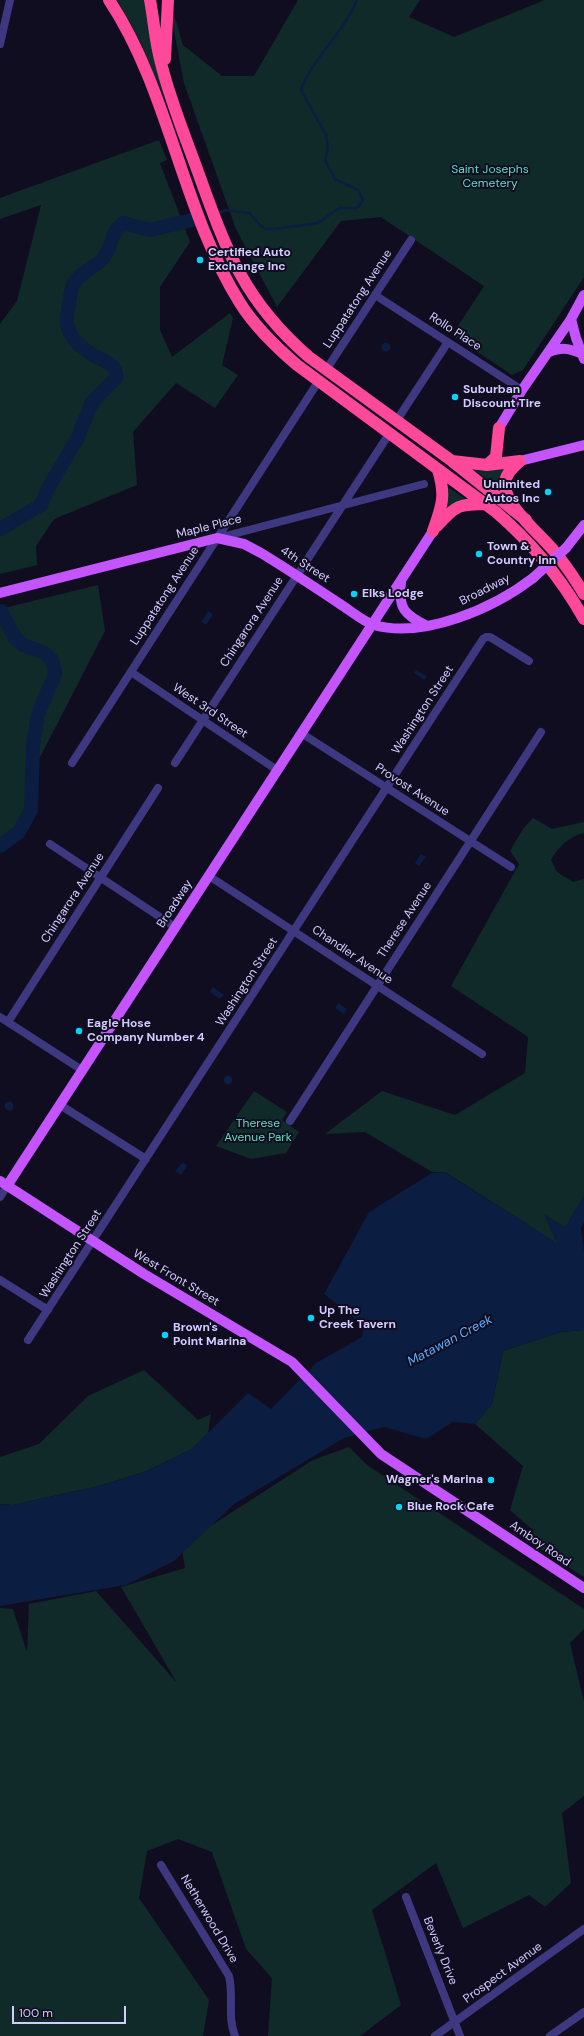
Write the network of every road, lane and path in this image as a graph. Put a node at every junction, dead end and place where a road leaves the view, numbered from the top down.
1 (10, 0) edge
2 (109, 0) edge
3 (150, 0) edge
4 (168, 0) edge
5 (0, 44) edge
6 (164, 74) junction
7 (411, 240) dead end
8 (375, 295) junction
9 (584, 295) edge
10 (571, 319) junction
11 (448, 342) junction
12 (549, 352) junction
13 (583, 356) edge
14 (326, 370) junction
15 (318, 382) junction
16 (522, 390) junction
17 (397, 420) junction
18 (499, 428) joint
19 (389, 434) junction
20 (582, 447) edge
21 (452, 461) junction
22 (520, 461) junction
23 (488, 465) junction
24 (438, 470) junction
25 (424, 484) dead end
26 (486, 504) junction
27 (341, 507) junction
28 (526, 520) junction
29 (584, 525) edge
30 (433, 531) junction
31 (217, 538) junction
32 (297, 575) junction
33 (401, 580) junction
34 (0, 593) edge
35 (584, 594) edge
36 (584, 619) edge
37 (373, 625) junction
38 (427, 626) junction
39 (529, 661) dead end
40 (131, 672) junction
41 (202, 721) junction
42 (541, 732) dead end
43 (301, 733) junction
44 (72, 763) dead end
45 (175, 763) dead end
46 (277, 770) junction
47 (158, 788) dead end
48 (387, 788) junction
49 (470, 842) junction
50 (50, 844) dead end
51 (511, 867) dead end
52 (208, 876) junction
53 (100, 878) junction
54 (176, 927) junction
55 (294, 931) junction
56 (377, 986) junction
57 (0, 1017) edge
58 (8, 1022) junction
59 (482, 1054) dead end
60 (82, 1070) junction
61 (60, 1105) junction
62 (290, 1120) dead end
63 (146, 1159) junction
64 (4, 1184) edge
65 (0, 1197) edge
66 (93, 1242) junction
67 (0, 1280) edge
68 (48, 1310) junction
69 (28, 1340) dead end
70 (332, 1403) joint
71 (584, 1588) edge
72 (161, 1865) dead end
73 (406, 1897) dead end
74 (584, 1930) edge
75 (584, 2012) edge
76 (455, 2022) junction
77 (235, 2036) edge
78 (435, 2036) edge
79 (460, 2036) edge
80 (550, 2036) edge

1 - 5 street
2 - 15 highway
3 - 6 highway
4 - 6 highway
6 - 14 highway
7 - 8 street, Luppatatong Avenue
8 - 11 street, Rollo Place
8 - 14 street, Luppatatong Avenue
9 - 10 main road
10 - 12 main road
10 - 13 main road
11 - 16 street, Rollo Place
11 - 17 street
12 - 13 main road
12 - 16 main road
14 - 17 highway
15 - 19 highway
15 - 31 street, Luppatatong Avenue
16 - 18 main road
17 - 21 highway
18 - 23 highway
19 - 24 highway
19 - 27 street, Chingarora Avenue
20 - 22 main road
21 - 23 highway
21 - 28 highway
22 - 23 highway
22 - 28 highway
24 - 26 highway
24 - 30 highway
25 - 27 street, Maple Place
26 - 30 highway
26 - 36 highway
27 - 31 street, Maple Place
27 - 32 street, Chingarora Avenue
28 - 35 highway
29 - 38 main road, Broadway, bridge
30 - 33 main road, Broadway
31 - 32 main road, 4th Street
31 - 34 main road, Maple Place
31 - 40 street, Luppatatong Avenue
32 - 37 main road, 4th Street
32 - 41 street, Chingarora Avenue
33 - 37 main road, Broadway
33 - 38 main road
37 - 38 main road, Broadway
37 - 43 main road, Broadway
39 - 48 street, Washington Street
40 - 41 street, West 3rd Street
40 - 44 street, Luppatatong Avenue
41 - 45 street, Chingarora Avenue
41 - 46 street, West 3rd Street
42 - 49 street, Therese Avenue
43 - 46 main road, Broadway
43 - 48 street, Provost Avenue
46 - 52 main road, Broadway
47 - 53 street, Chingarora Avenue
48 - 49 street, Provost Avenue
48 - 55 street, Washington Street
49 - 51 street, Provost Avenue
49 - 56 street, Therese Avenue
50 - 53 street
52 - 54 main road, Broadway
52 - 55 street, Chandler Avenue
53 - 54 street
53 - 58 street, Chingarora Avenue
54 - 60 main road, Broadway
55 - 56 street, Chandler Avenue
55 - 63 street, Washington Street
56 - 59 street, Chandler Avenue
56 - 62 street, Therese Avenue
57 - 58 street
58 - 60 street
60 - 61 main road, Broadway
61 - 63 street
61 - 64 main road, Broadway
63 - 66 street, Washington Street
64 - 65 street, Broadway
64 - 66 main road, West Front Street
66 - 68 street, Washington Street
66 - 70 main road, West Front Street
67 - 68 street
68 - 69 street, Washington Street
70 - 71 main road, Amboy Road
72 - 77 street, Netherwood Drive
73 - 76 street, Beverly Drive
74 - 76 street, Prospect Avenue
75 - 80 street
76 - 78 street, Prospect Avenue
76 - 79 street, Beverly Drive

